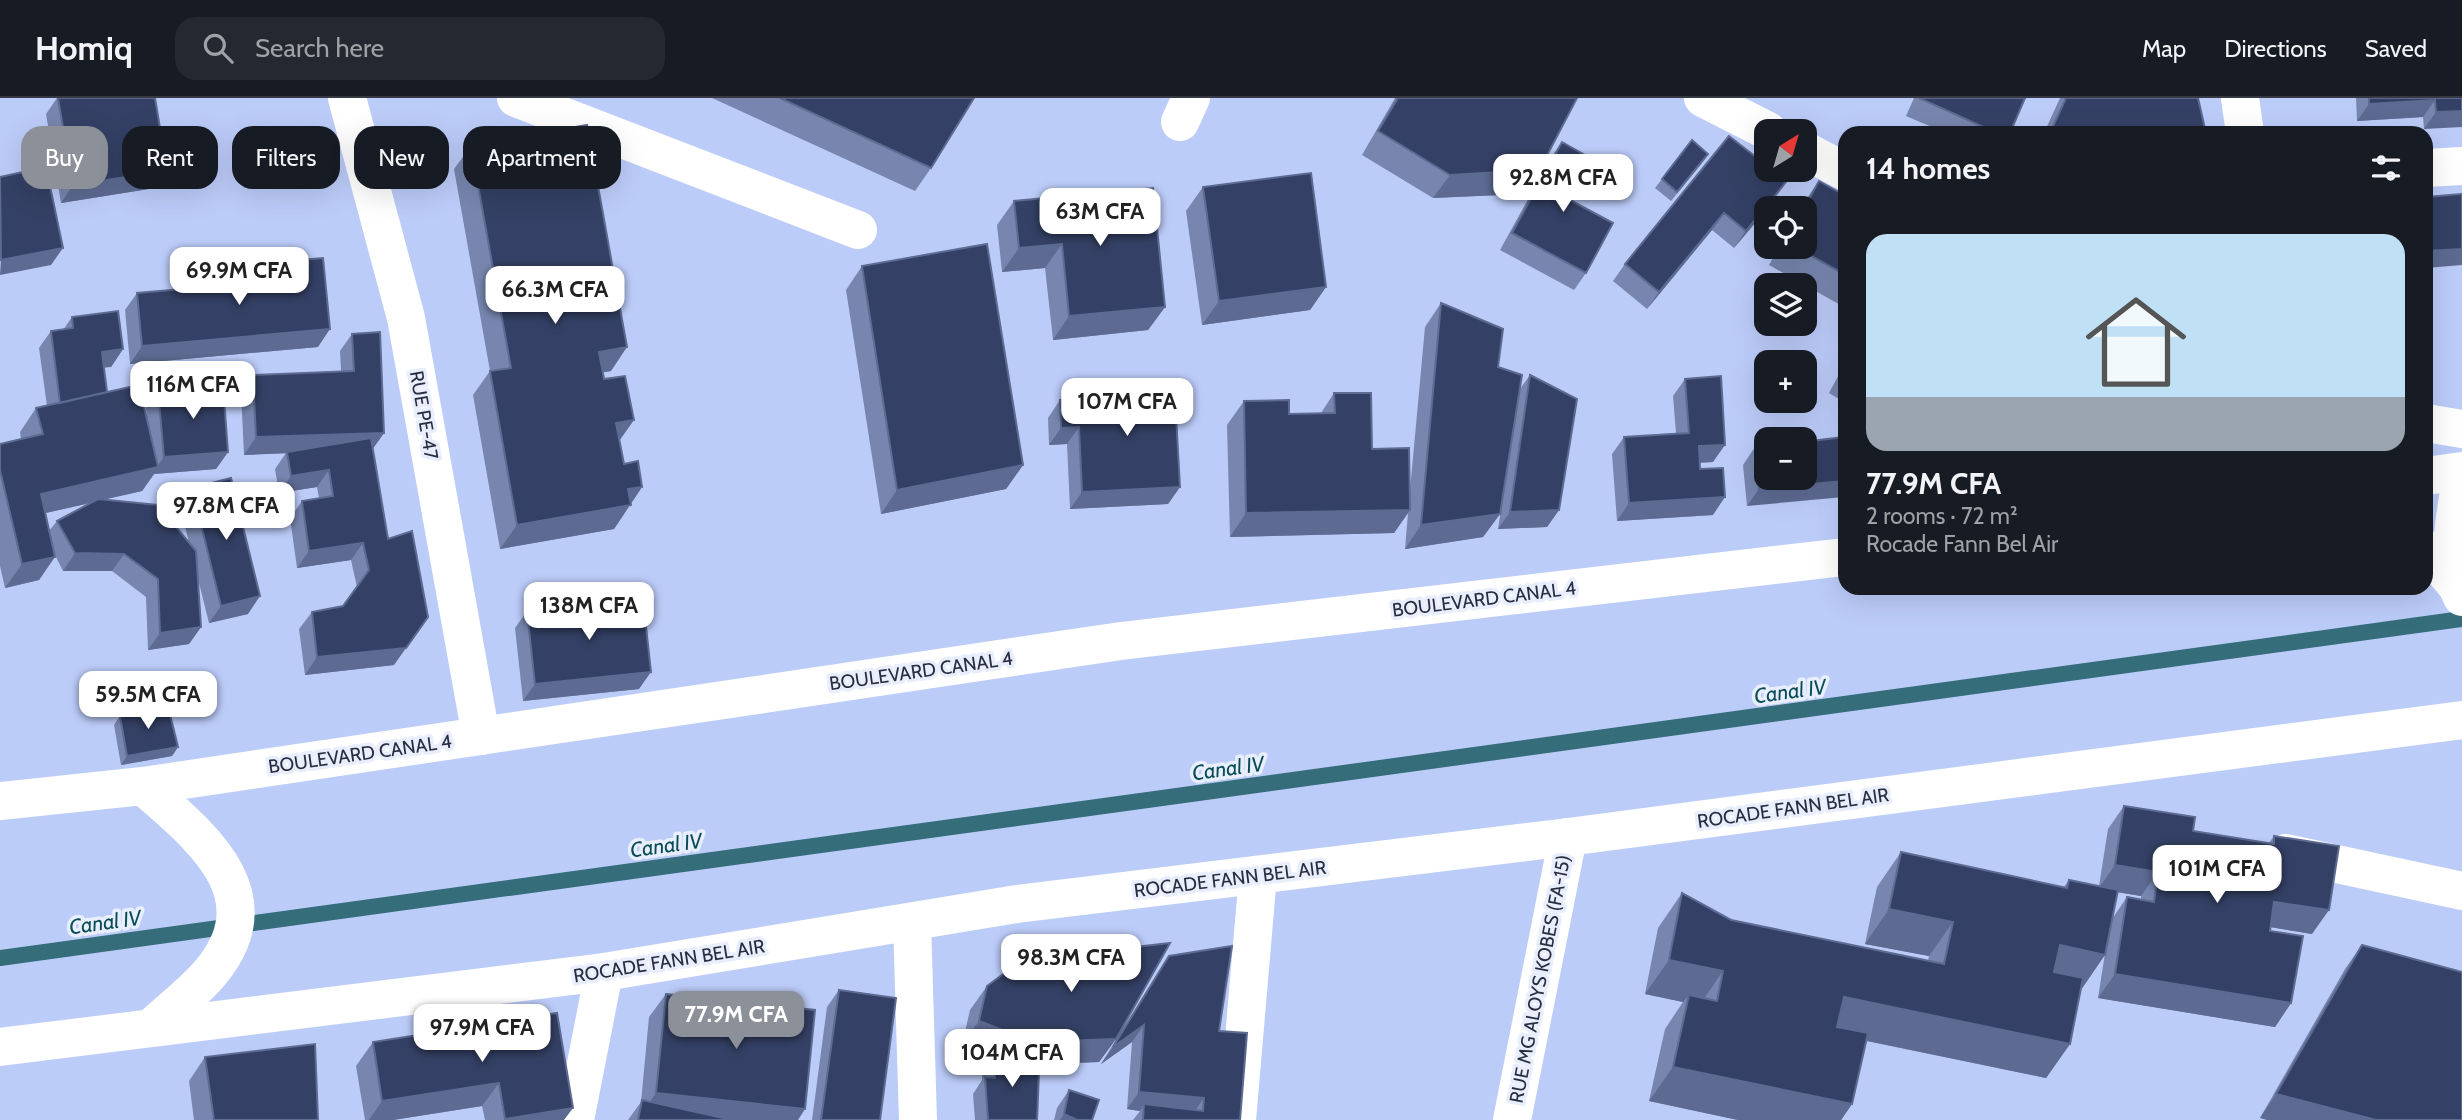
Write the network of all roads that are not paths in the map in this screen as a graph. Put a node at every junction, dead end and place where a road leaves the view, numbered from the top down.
1 (347, 98) edge
2 (516, 98) edge
3 (1703, 98) edge
4 (1768, 98) edge
5 (2240, 98) edge
6 (1777, 119) edge
7 (1754, 124) edge
8 (2244, 126) edge
9 (1817, 156) edge
10 (2462, 166) edge
11 (1838, 167) edge
12 (2433, 168) edge
13 (858, 230) dead end
14 (2433, 423) edge
15 (2462, 429) edge
16 (2462, 471) edge
17 (2433, 475) edge
18 (1838, 557) edge
19 (2433, 558) edge
20 (2459, 591) edge
21 (2462, 720) edge
22 (481, 736) junction
23 (143, 786) junction
24 (0, 801) edge
25 (1568, 837) junction
26 (2258, 847) edge
27 (1258, 875) junction
28 (2462, 891) edge
29 (912, 922) junction
30 (604, 972) junction
31 (151, 1028) junction
32 (0, 1047) edge
33 (575, 1120) edge
34 (918, 1120) edge
35 (1237, 1120) edge
36 (1512, 1120) edge

1 - 22 main road, RUE PE-47
2 - 13 main road
3 - 7 main road
4 - 6 main road
5 - 8 main road
9 - 11 main road
10 - 12 main road
14 - 15 main road
16 - 17 main road
16 - 20 main road
18 - 22 main road, BOULEVARD CANAL 4
19 - 20 main road
21 - 25 main road, ROCADE FANN BEL AIR
22 - 23 main road, BOULEVARD CANAL 4
23 - 24 main road, BOULEVARD CANAL 4
23 - 31 main road
25 - 27 main road, ROCADE FANN BEL AIR
25 - 36 main road, RUE MG ALOYS KOBES (FA-15)
26 - 28 main road
27 - 29 main road, ROCADE FANN BEL AIR
27 - 35 main road
29 - 30 main road, ROCADE FANN BEL AIR
29 - 34 main road
30 - 31 main road, ROCADE FANN BEL AIR
30 - 33 main road
31 - 32 main road, ROCADE FANN BEL AIR

